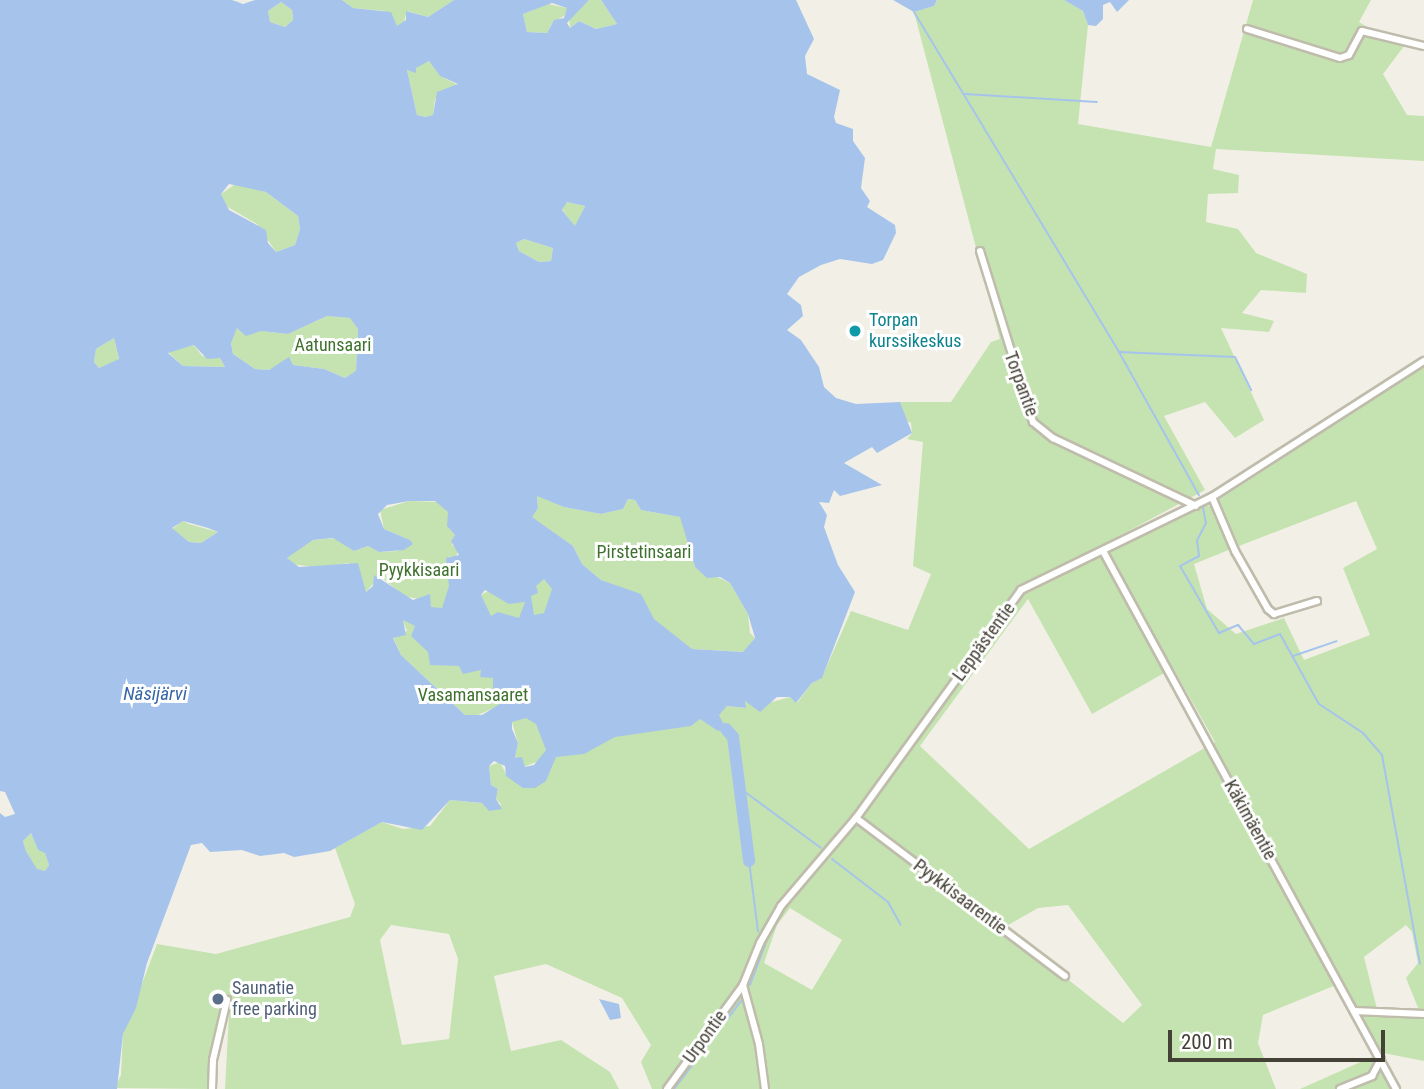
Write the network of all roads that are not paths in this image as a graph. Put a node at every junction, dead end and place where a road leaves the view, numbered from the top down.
1 (1247, 29) dead end
2 (1424, 46) edge
3 (980, 251) dead end
4 (1424, 361) edge
5 (1212, 497) junction
6 (1196, 506) junction
7 (1102, 551) junction
8 (1317, 601) dead end
9 (856, 818) junction
10 (1065, 976) dead end
11 (743, 985) junction
12 (227, 1000) dead end
13 (1354, 1011) junction
14 (1424, 1013) edge
15 (1381, 1057) junction
16 (212, 1089) edge
17 (667, 1089) edge
18 (765, 1089) edge
19 (1340, 1089) edge
20 (1396, 1089) edge

1 - 2 street
3 - 6 street, Torpantie
4 - 5 street, Leppästentie
5 - 6 street, Leppästentie
5 - 8 street
6 - 7 street, Leppästentie
7 - 9 street, Leppästentie
7 - 13 street, Käkimäentie
9 - 10 street, Pyykkisaarentie
9 - 11 street, Leppästentie
11 - 17 street, Urpontie
11 - 18 street
12 - 16 street
13 - 14 street
13 - 15 street, Käkimäentie
15 - 19 street
15 - 20 street, Käkimäentie

